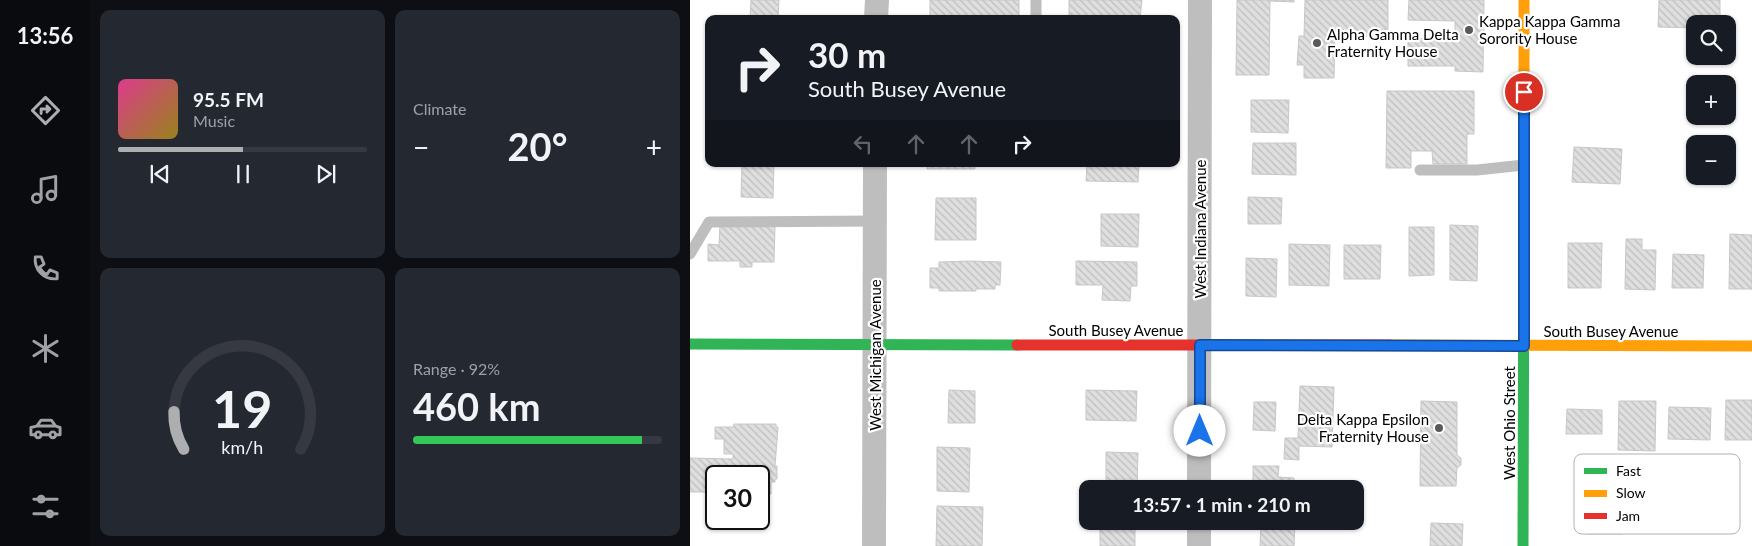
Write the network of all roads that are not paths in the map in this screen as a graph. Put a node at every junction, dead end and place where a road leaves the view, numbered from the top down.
1 (876, 0) edge
2 (1036, 0) edge
3 (1200, 0) edge
4 (1524, 0) edge
5 (876, 15) edge
6 (1036, 15) edge
7 (1524, 165) junction
8 (875, 167) edge
9 (1420, 170) dead end
10 (875, 221) junction
11 (690, 254) edge
12 (690, 344) edge
13 (875, 344) junction
14 (1200, 345) junction
15 (1524, 346) junction
16 (1752, 346) edge
17 (1199, 480) edge
18 (1199, 530) edge
19 (874, 546) edge
20 (1199, 546) edge
21 (1523, 546) edge

1 - 5 street
2 - 6 lane
3 - 14 street, West Indiana Avenue
4 - 7 street, West Ohio Street
7 - 9 lane
7 - 15 street, West Ohio Street
8 - 10 street, West Michigan Avenue
10 - 11 lane
10 - 13 street, West Michigan Avenue
12 - 13 street, South Busey Avenue
13 - 14 street, South Busey Avenue
13 - 19 street, West Michigan Avenue
14 - 15 street, South Busey Avenue
14 - 17 street, West Indiana Avenue
15 - 16 street, South Busey Avenue
15 - 21 street, West Ohio Street
18 - 20 street

